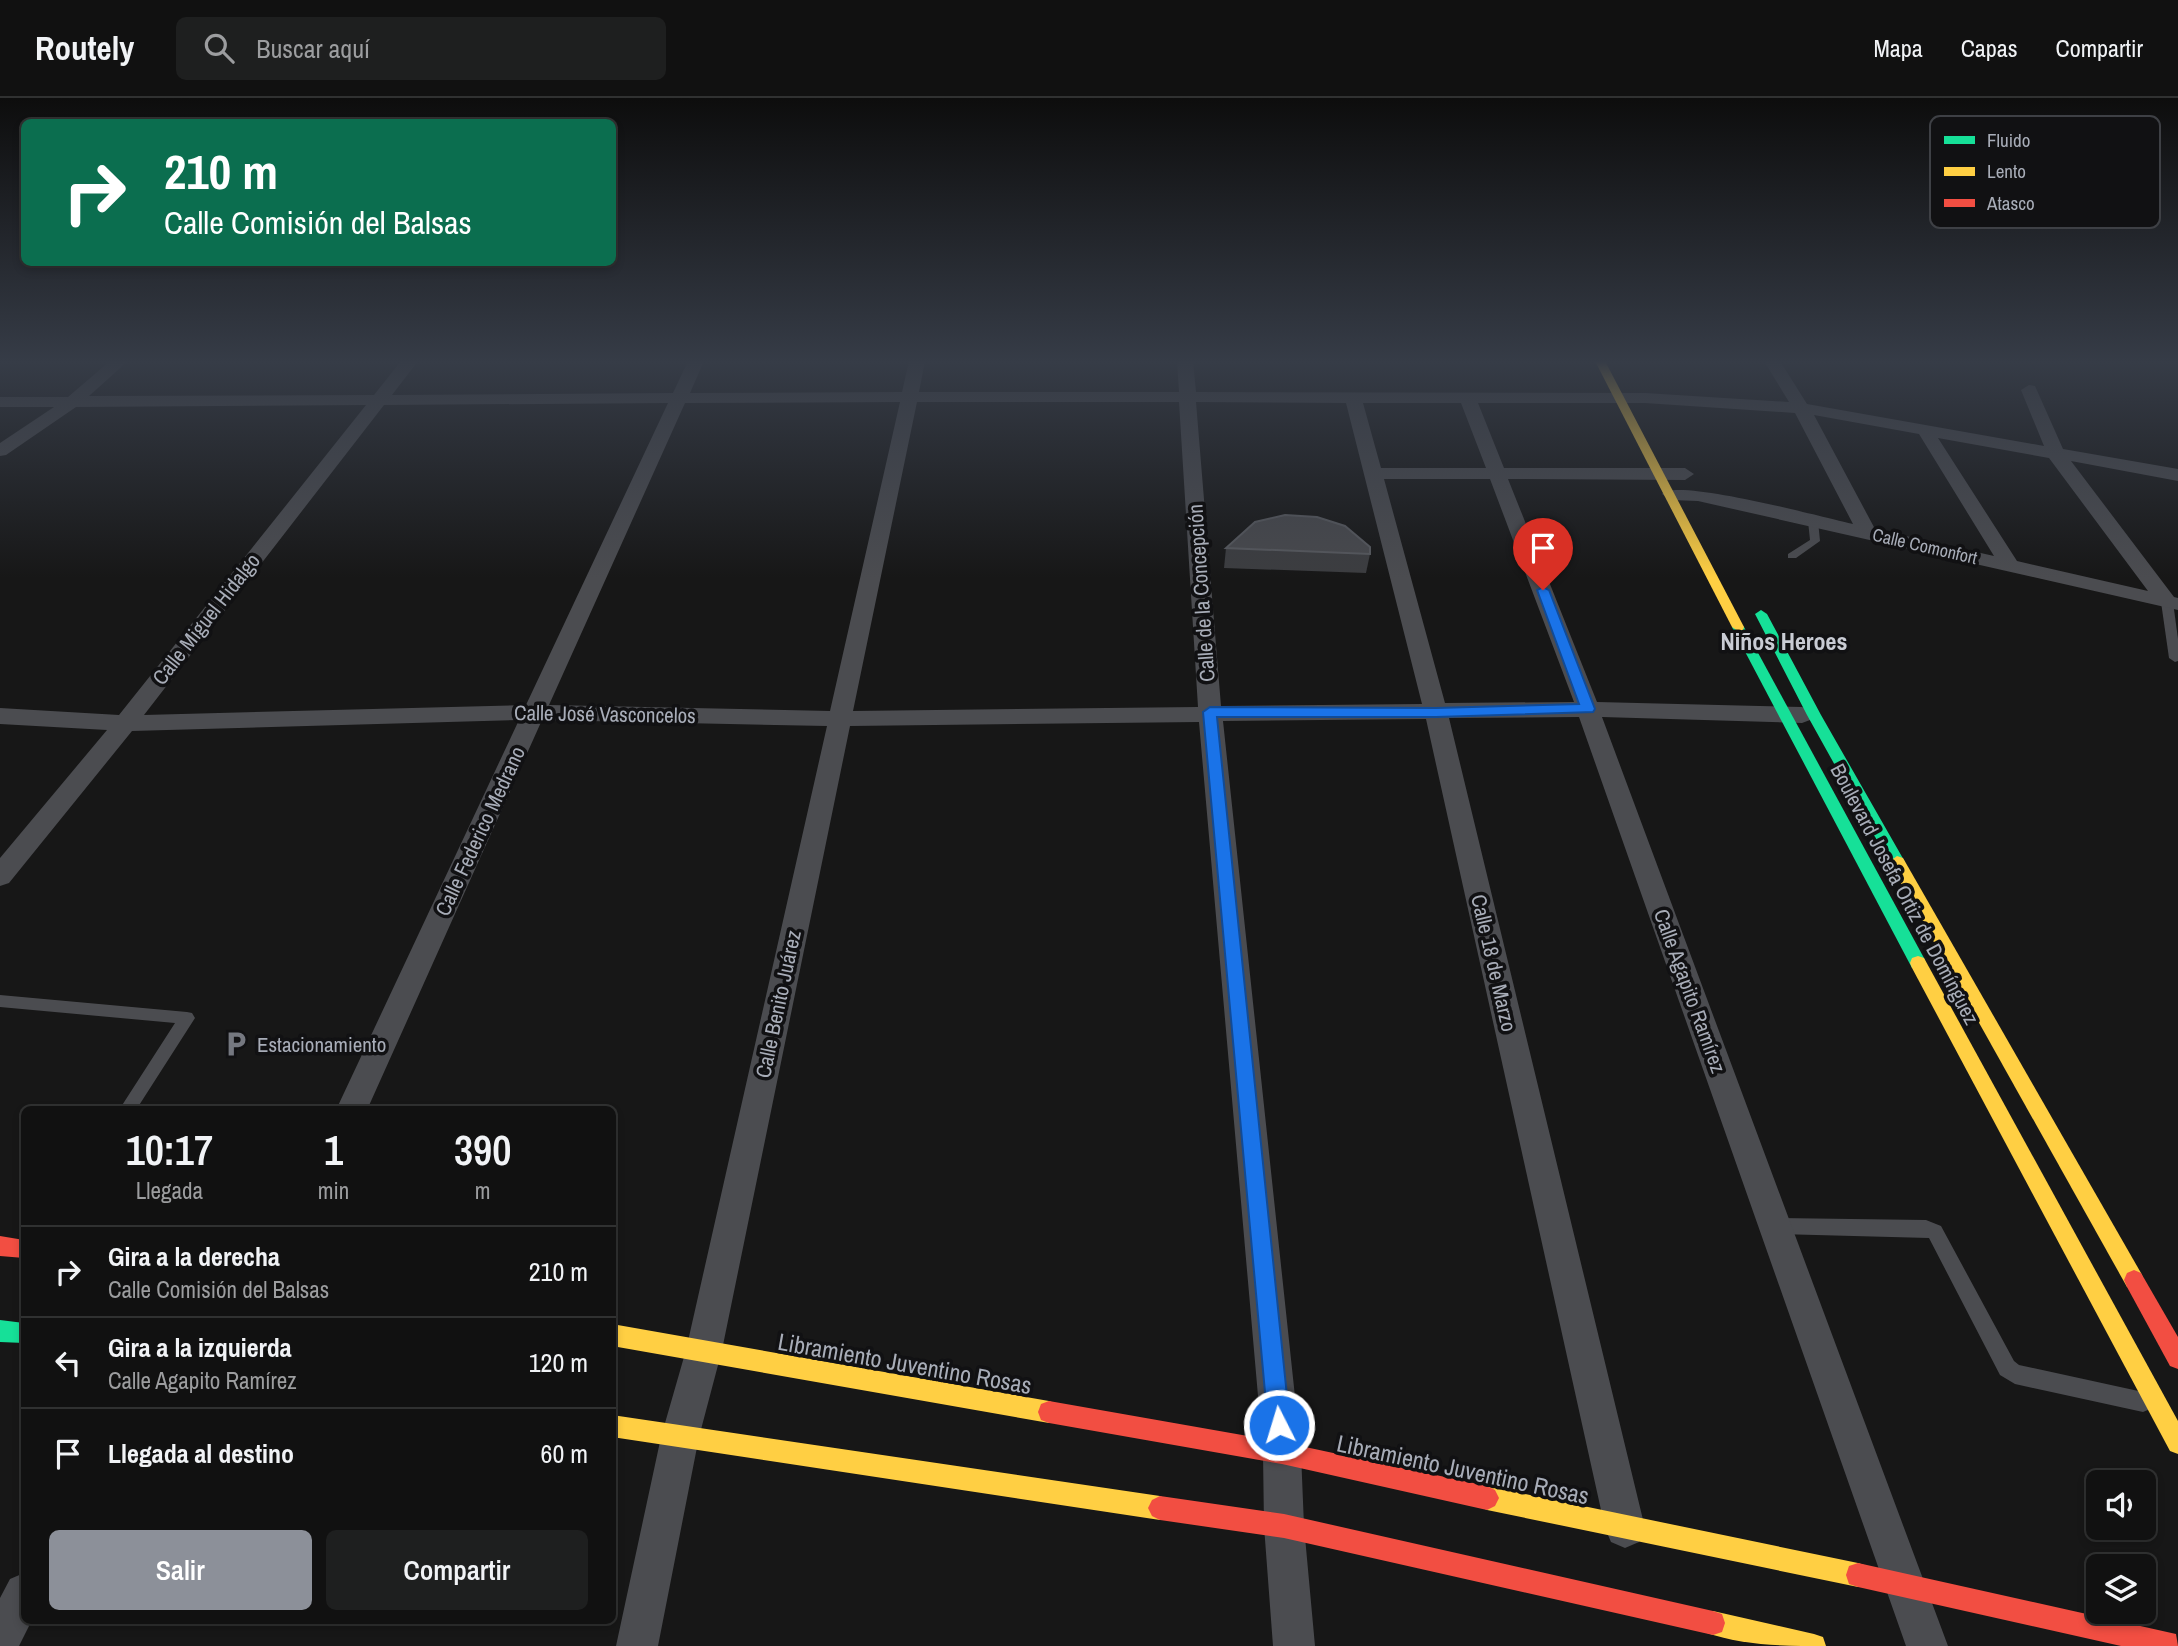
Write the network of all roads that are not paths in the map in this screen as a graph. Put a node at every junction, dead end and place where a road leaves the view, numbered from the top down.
1 (26, 433) edge
2 (352, 433) edge
3 (665, 433) edge
4 (900, 433) edge
5 (1190, 433) edge
6 (1363, 433) edge
7 (1482, 433) edge
8 (1639, 433) edge
9 (1814, 433) edge
10 (1927, 433) edge
11 (1933, 433) edge
12 (2047, 433) edge
13 (0, 451) edge
14 (1674, 452) dead end
15 (2056, 454) junction
16 (1498, 472) junction
17 (1373, 473) junction
18 (1660, 474) junction
19 (1685, 474) junction
20 (2178, 475) edge
21 (1671, 494) junction
22 (1698, 495) junction
23 (1711, 519) dead end
24 (1813, 521) junction
25 (1867, 533) junction
26 (1792, 556) dead end
27 (2010, 566) junction
28 (2173, 603) edge
29 (1756, 605) dead end
30 (2175, 658) dead end
31 (1588, 709) junction
32 (535, 712) junction
33 (1210, 712) junction
34 (1436, 712) junction
35 (1784, 715) junction
36 (1814, 715) junction
37 (0, 716) edge
38 (839, 719) junction
39 (125, 723) junction
40 (0, 876) edge
41 (0, 1001) edge
42 (130, 1106) edge
43 (353, 1106) edge
44 (1775, 1226) junction
45 (0, 1246) edge
46 (21, 1249) edge
47 (0, 1331) edge
48 (21, 1334) edge
49 (616, 1336) edge
50 (704, 1350) junction
51 (2178, 1358) edge
52 (2158, 1406) junction
53 (616, 1427) edge
54 (680, 1437) junction
55 (2178, 1443) edge
56 (1282, 1453) junction
57 (1284, 1526) junction
58 (1625, 1528) junction
59 (1906, 1586) junction
60 (21, 1599) edge
61 (0, 1641) edge
62 (637, 1646) edge
63 (1294, 1646) edge
64 (1814, 1646) edge
65 (1927, 1646) edge
66 (2176, 1646) edge

1 - 13 street
2 - 39 street, Calle Miguel Hidalgo
3 - 32 street, Calle Federico Medrano
4 - 38 street, Calle Benito Juárez
5 - 33 street, Calle de la Concepción
6 - 17 street, Calle 18 de Marzo
7 - 16 street, Calle Agapito Ramírez
8 - 18 street, Boulevard Josefa Ortiz de Domínguez
9 - 25 street
10 - 27 street
11 - 15 street
12 - 15 street
14 - 19 street
15 - 20 street
15 - 28 street
16 - 17 street
16 - 18 street
16 - 31 street, Calle Agapito Ramírez
17 - 34 street, Calle 18 de Marzo
18 - 19 street
18 - 21 street, Boulevard Josefa Ortiz de Domínguez
19 - 22 street
21 - 22 street, Calle Comonfort
21 - 35 street, Boulevard Josefa Ortiz de Domínguez
22 - 23 street
22 - 24 street, Calle Comonfort
24 - 25 street, Calle Comonfort
24 - 26 lane
25 - 27 street, Calle Comonfort
27 - 28 street, Calle Comonfort
28 - 30 lane
29 - 36 street, Boulevard Josefa Ortiz de Domínguez
31 - 34 street, Calle José Vasconcelos
31 - 35 street, Calle José Vasconcelos
31 - 44 street, Calle Agapito Ramírez
32 - 38 street, Calle José Vasconcelos
32 - 39 street, Calle José Vasconcelos
32 - 43 street, Calle Federico Medrano
33 - 34 street, Calle José Vasconcelos
33 - 38 street, Calle José Vasconcelos
33 - 56 street, Calle de la Concepción
34 - 58 street, Calle 18 de Marzo
35 - 36 street, Calle José Vasconcelos
35 - 52 street, Boulevard Josefa Ortiz de Domínguez
36 - 51 street, Boulevard Josefa Ortiz de Domínguez
37 - 39 street, Calle José Vasconcelos
38 - 50 street, Calle Benito Juárez
39 - 40 street, Calle Miguel Hidalgo
41 - 42 lane
44 - 52 lane
44 - 59 street, Calle Agapito Ramírez
45 - 46 street
47 - 48 street
49 - 50 street, Libramiento Juventino Rosas
50 - 54 street, Calle Benito Juárez
50 - 56 street, Libramiento Juventino Rosas
52 - 55 street, Boulevard Josefa Ortiz de Domínguez
53 - 54 street
54 - 57 street
54 - 62 street, Calle Benito Juárez
56 - 57 street, Calle de la Concepción
56 - 58 street, Libramiento Juventino Rosas
57 - 63 street, Calle de la Concepción
57 - 64 street
58 - 59 street, Libramiento Juventino Rosas
59 - 65 street
59 - 66 street, Libramiento Juventino Rosas
60 - 61 street

